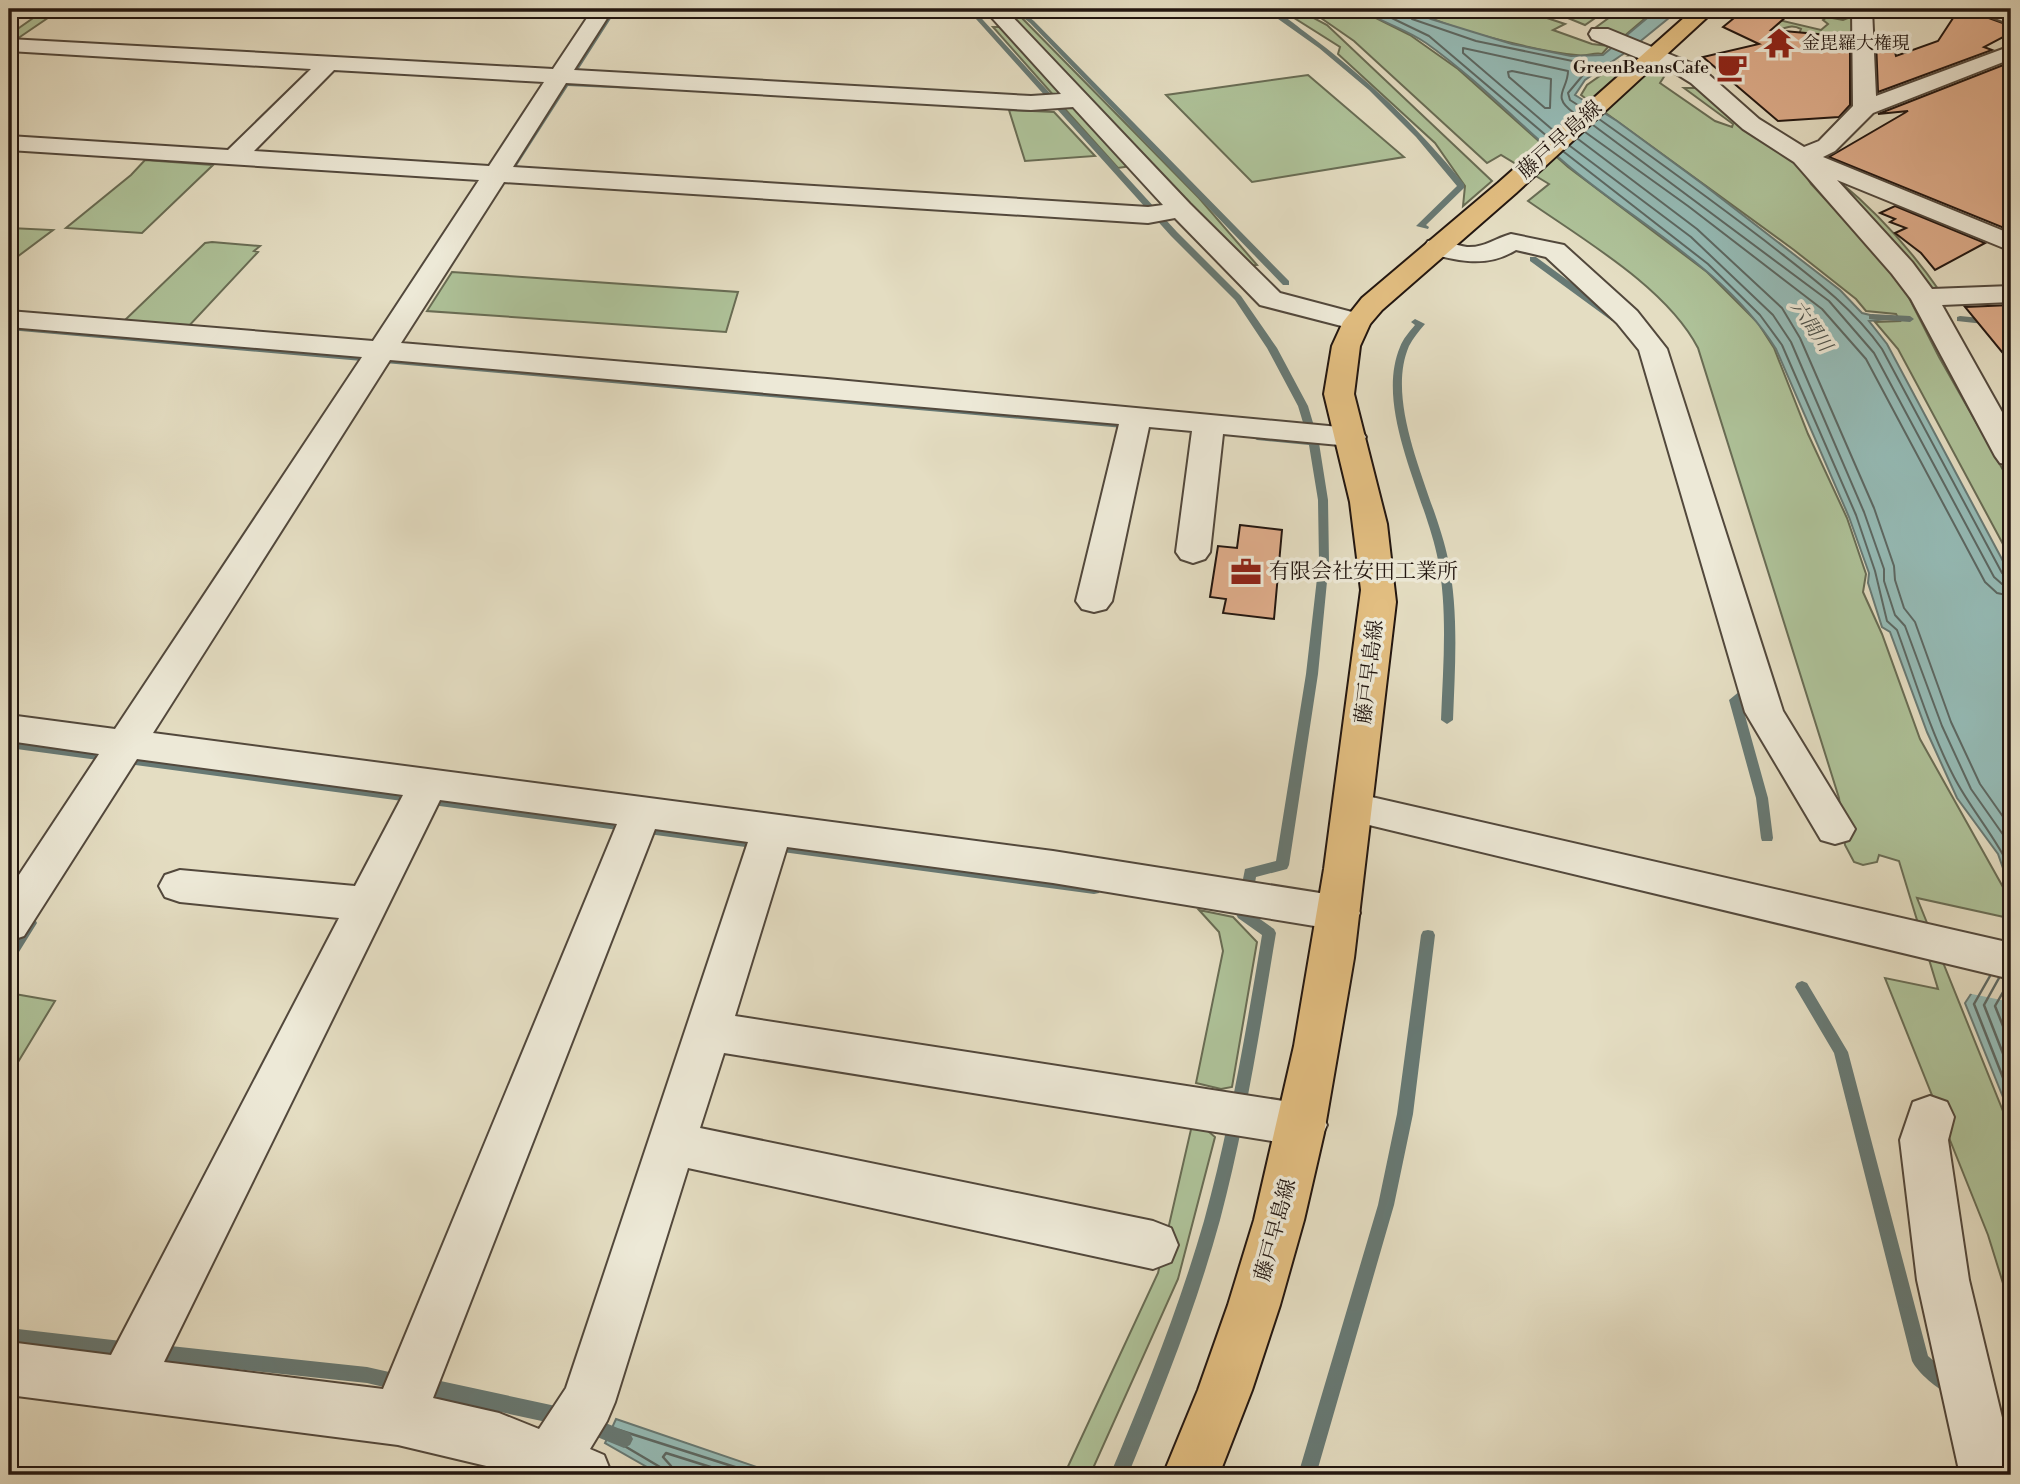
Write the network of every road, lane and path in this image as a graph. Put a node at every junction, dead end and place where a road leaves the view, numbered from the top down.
1 (603, 9) edge
2 (994, 9) edge
3 (1706, 9) edge
4 (1862, 9) edge
5 (1601, 34) dead end
6 (9, 45) edge
7 (2011, 52) edge
8 (1650, 54) junction
9 (326, 66) junction
10 (562, 80) junction
11 (1061, 102) junction
12 (1865, 108) junction
13 (9, 144) edge
14 (1803, 157) junction
15 (233, 158) junction
16 (498, 178) junction
17 (1165, 212) junction
18 (2011, 243) edge
19 (1437, 247) junction
20 (2011, 294) edge
21 (1924, 298) junction
22 (9, 319) edge
23 (1357, 322) junction
24 (381, 356) junction
25 (1135, 423) junction
26 (1208, 430) junction
27 (1338, 435) junction
28 (2011, 456) edge
29 (1193, 552) dead end
30 (1094, 601) dead end
31 (9, 728) edge
32 (130, 750) junction
33 (424, 793) junction
34 (1353, 808) junction
35 (638, 821) junction
36 (1835, 829) dead end
37 (769, 839) junction
38 (180, 886) dead end
39 (366, 904) junction
40 (1339, 913) junction
41 (9, 924) edge
42 (2011, 961) edge
43 (706, 1031) junction
44 (1930, 1117) dead end
45 (1303, 1125) junction
46 (671, 1143) junction
47 (1153, 1245) dead end
48 (135, 1362) junction
49 (9, 1369) edge
50 (408, 1394) junction
51 (572, 1445) edge
52 (1191, 1475) edge
53 (1988, 1475) edge

1 - 10 street
2 - 11 street
3 - 8 main road, 藤戸早島線
4 - 12 street
5 - 8 street
6 - 9 street
7 - 12 street
8 - 14 street
8 - 19 main road, 藤戸早島線
9 - 10 street
9 - 15 street
10 - 11 street
10 - 16 street
11 - 17 street
12 - 14 street
13 - 15 street
14 - 18 street
14 - 21 street
15 - 16 street
16 - 17 street
16 - 24 street
17 - 23 street
19 - 23 main road, 藤戸早島線
19 - 36 street
20 - 21 street
21 - 28 street
22 - 24 street
23 - 27 main road, 藤戸早島線
24 - 25 street
24 - 32 street
25 - 26 street
25 - 30 street
26 - 27 street
26 - 29 street
27 - 34 main road, 藤戸早島線
31 - 32 street
32 - 33 street
32 - 41 street
33 - 35 street
33 - 39 street
34 - 40 main road, 藤戸早島線
34 - 42 street
35 - 37 street
35 - 50 street
37 - 40 street
37 - 43 street
38 - 39 street
39 - 48 street
40 - 45 main road, 藤戸早島線
43 - 45 street
43 - 46 street
44 - 53 street
45 - 52 main road, 藤戸早島線
46 - 47 street
46 - 51 street
48 - 49 street
48 - 50 street
50 - 51 street

